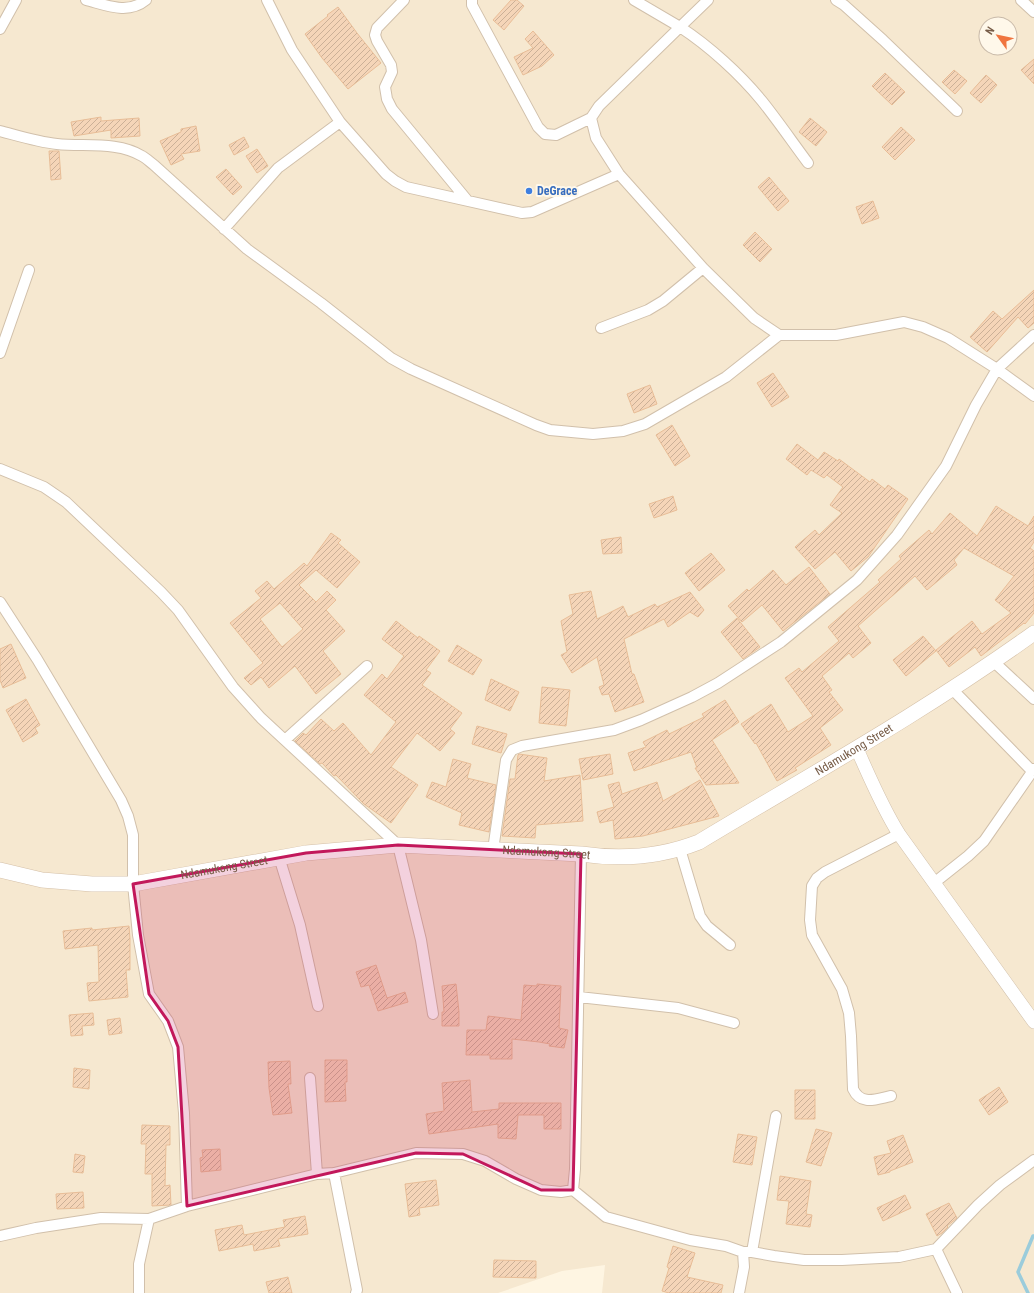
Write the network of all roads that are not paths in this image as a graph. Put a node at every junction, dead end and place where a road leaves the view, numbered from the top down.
1 (16, 0) edge
2 (86, 0) edge
3 (146, 0) edge
4 (267, 0) edge
5 (404, 0) edge
6 (472, 0) edge
7 (634, 0) edge
8 (708, 0) edge
9 (836, 0) edge
10 (1021, 0) edge
11 (1034, 12) edge
12 (0, 27) edge
13 (680, 27) junction
14 (957, 111) dead end
15 (591, 118) junction
16 (340, 122) junction
17 (0, 131) edge
18 (808, 163) dead end
19 (619, 174) junction
20 (467, 200) junction
21 (224, 229) junction
22 (702, 268) junction
23 (29, 270) dead end
24 (600, 328) dead end
25 (779, 335) junction
26 (1034, 335) edge
27 (0, 353) edge
28 (997, 369) junction
29 (1034, 396) edge
30 (0, 468) edge
31 (0, 602) edge
32 (1034, 633) edge
33 (994, 662) junction
34 (367, 666) dead end
35 (952, 689) junction
36 (1034, 699) edge
37 (285, 740) junction
38 (857, 749) junction
39 (1033, 770) edge
40 (899, 834) junction
41 (398, 845) junction
42 (680, 849) junction
43 (493, 850) junction
44 (581, 854) junction
45 (279, 857) junction
46 (0, 870) edge
47 (934, 883) junction
48 (132, 884) junction
49 (730, 945) dead end
50 (579, 997) junction
51 (318, 1006) dead end
52 (433, 1014) dead end
53 (1034, 1022) edge
54 (734, 1024) dead end
55 (310, 1078) dead end
56 (891, 1096) dead end
57 (776, 1116) dead end
58 (1034, 1160) edge
59 (334, 1173) junction
60 (317, 1174) junction
61 (573, 1190) junction
62 (187, 1206) junction
63 (149, 1219) junction
64 (0, 1236) edge
65 (936, 1249) junction
66 (748, 1252) junction
67 (139, 1293) edge
68 (356, 1293) edge
69 (739, 1293) edge
70 (957, 1293) edge

1 - 12 street
2 - 3 street
4 - 16 street
5 - 20 street
6 - 15 street
7 - 13 street
8 - 13 street
9 - 14 street
10 - 11 street
13 - 15 street
13 - 18 street
15 - 19 street
16 - 20 street
16 - 21 street
17 - 21 street
19 - 20 street
19 - 22 street
21 - 25 street
22 - 24 street
22 - 25 street
23 - 27 street
25 - 28 street
26 - 28 street
28 - 29 street
28 - 43 street
30 - 37 street
31 - 48 street
32 - 33 main road, Ndamukong Street
33 - 35 main road, Ndamukong Street
33 - 36 street
34 - 37 street
35 - 38 main road, Ndamukong Street
35 - 39 street
37 - 41 street
38 - 40 street
38 - 42 main road, Ndamukong Street
39 - 47 street
40 - 47 street
40 - 56 street
41 - 43 main road, Ndamukong Street
41 - 45 main road, Ndamukong Street
41 - 52 street
42 - 44 main road, Ndamukong Street
42 - 49 street
43 - 44 main road, Ndamukong Street
44 - 50 street
45 - 48 main road, Ndamukong Street
45 - 51 street
46 - 48 main road, Ndamukong Street
47 - 53 street
48 - 62 street
50 - 54 street
50 - 61 street
55 - 60 street
57 - 66 street
58 - 65 street
59 - 60 street
59 - 61 street
59 - 68 street
60 - 62 street
61 - 66 street
62 - 63 street
63 - 64 street
63 - 67 street
65 - 66 street
65 - 70 street
66 - 69 street

